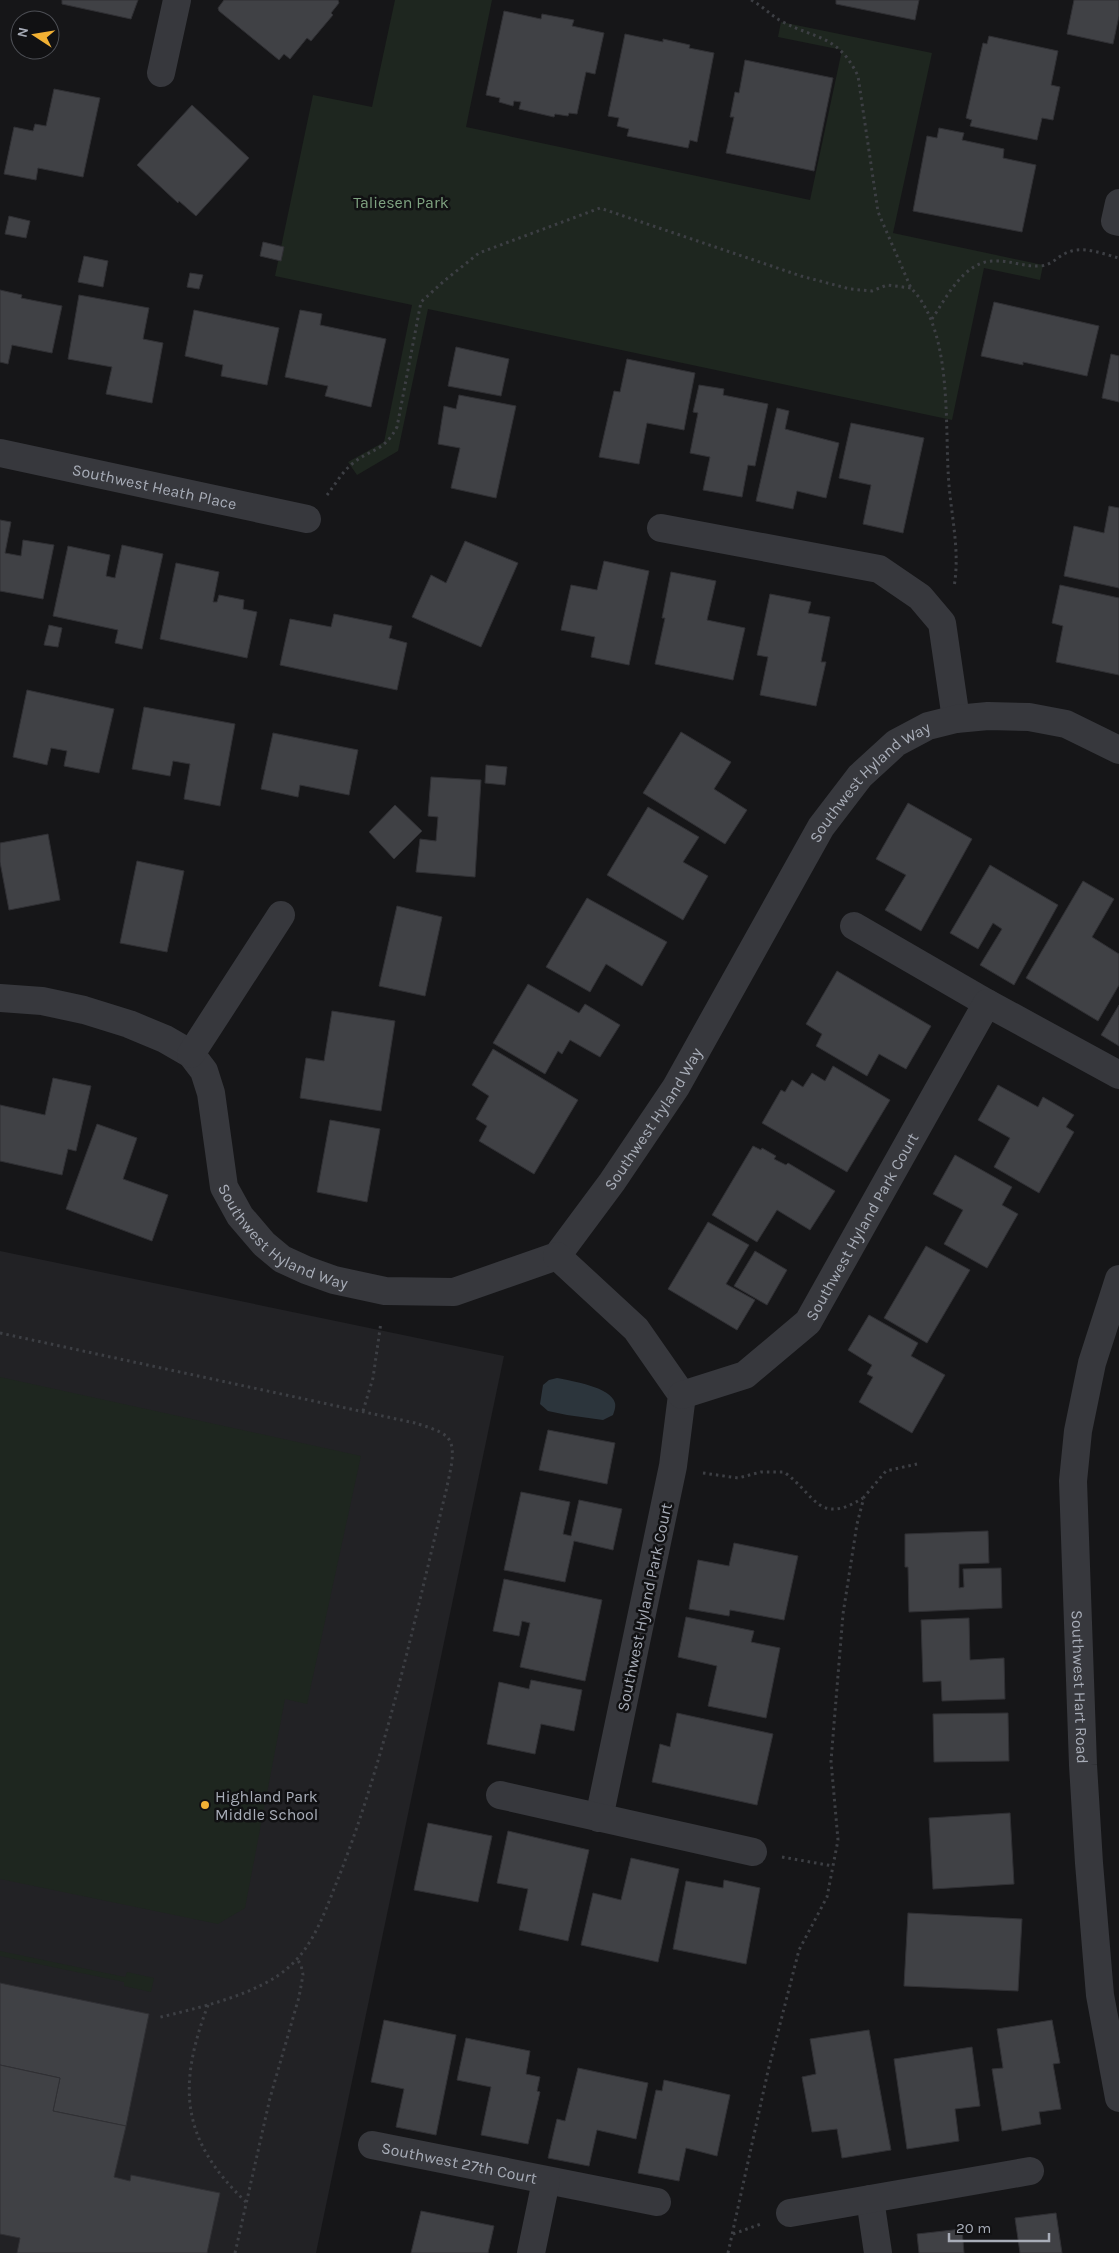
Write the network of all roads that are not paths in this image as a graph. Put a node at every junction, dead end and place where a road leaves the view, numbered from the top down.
1 (177, 0) edge
2 (162, 73) dead end
3 (1119, 203) edge
4 (1119, 222) edge
5 (0, 453) edge
6 (307, 519) road end
7 (662, 528) dead end
8 (956, 719) junction
9 (1119, 750) edge
10 (281, 915) dead end
11 (854, 926) dead end
12 (0, 998) edge
13 (987, 1003) junction
14 (192, 1054) junction
15 (1119, 1075) edge
16 (557, 1256) junction
17 (1119, 1279) edge
18 (682, 1395) junction
19 (500, 1795) dead end
20 (600, 1818) junction
21 (752, 1852) road end
22 (1119, 2098) edge
23 (372, 2145) dead end
24 (1030, 2171) dead end
25 (546, 2181) junction
26 (870, 2199) junction
27 (657, 2202) dead end
28 (790, 2214) dead end
29 (531, 2253) edge
30 (878, 2253) edge

1 - 2 street
3 - 4 street
5 - 6 street, Southwest Heath Place
7 - 8 street
8 - 9 street, Southwest Hyland Way
8 - 16 street, Southwest Hyland Way
10 - 14 street
11 - 13 street
12 - 14 street, Southwest Hyland Way
13 - 15 street
13 - 18 street, Southwest Hyland Park Court
14 - 16 street, Southwest Hyland Way
16 - 18 street
17 - 22 street, Southwest Hart Road
18 - 20 street, Southwest Hyland Park Court
19 - 20 street
20 - 21 street
23 - 25 street, Southwest 27th Court
24 - 26 street
25 - 27 street, Southwest 27th Court
25 - 29 street, Southwest 27th Court
26 - 28 street
26 - 30 street

